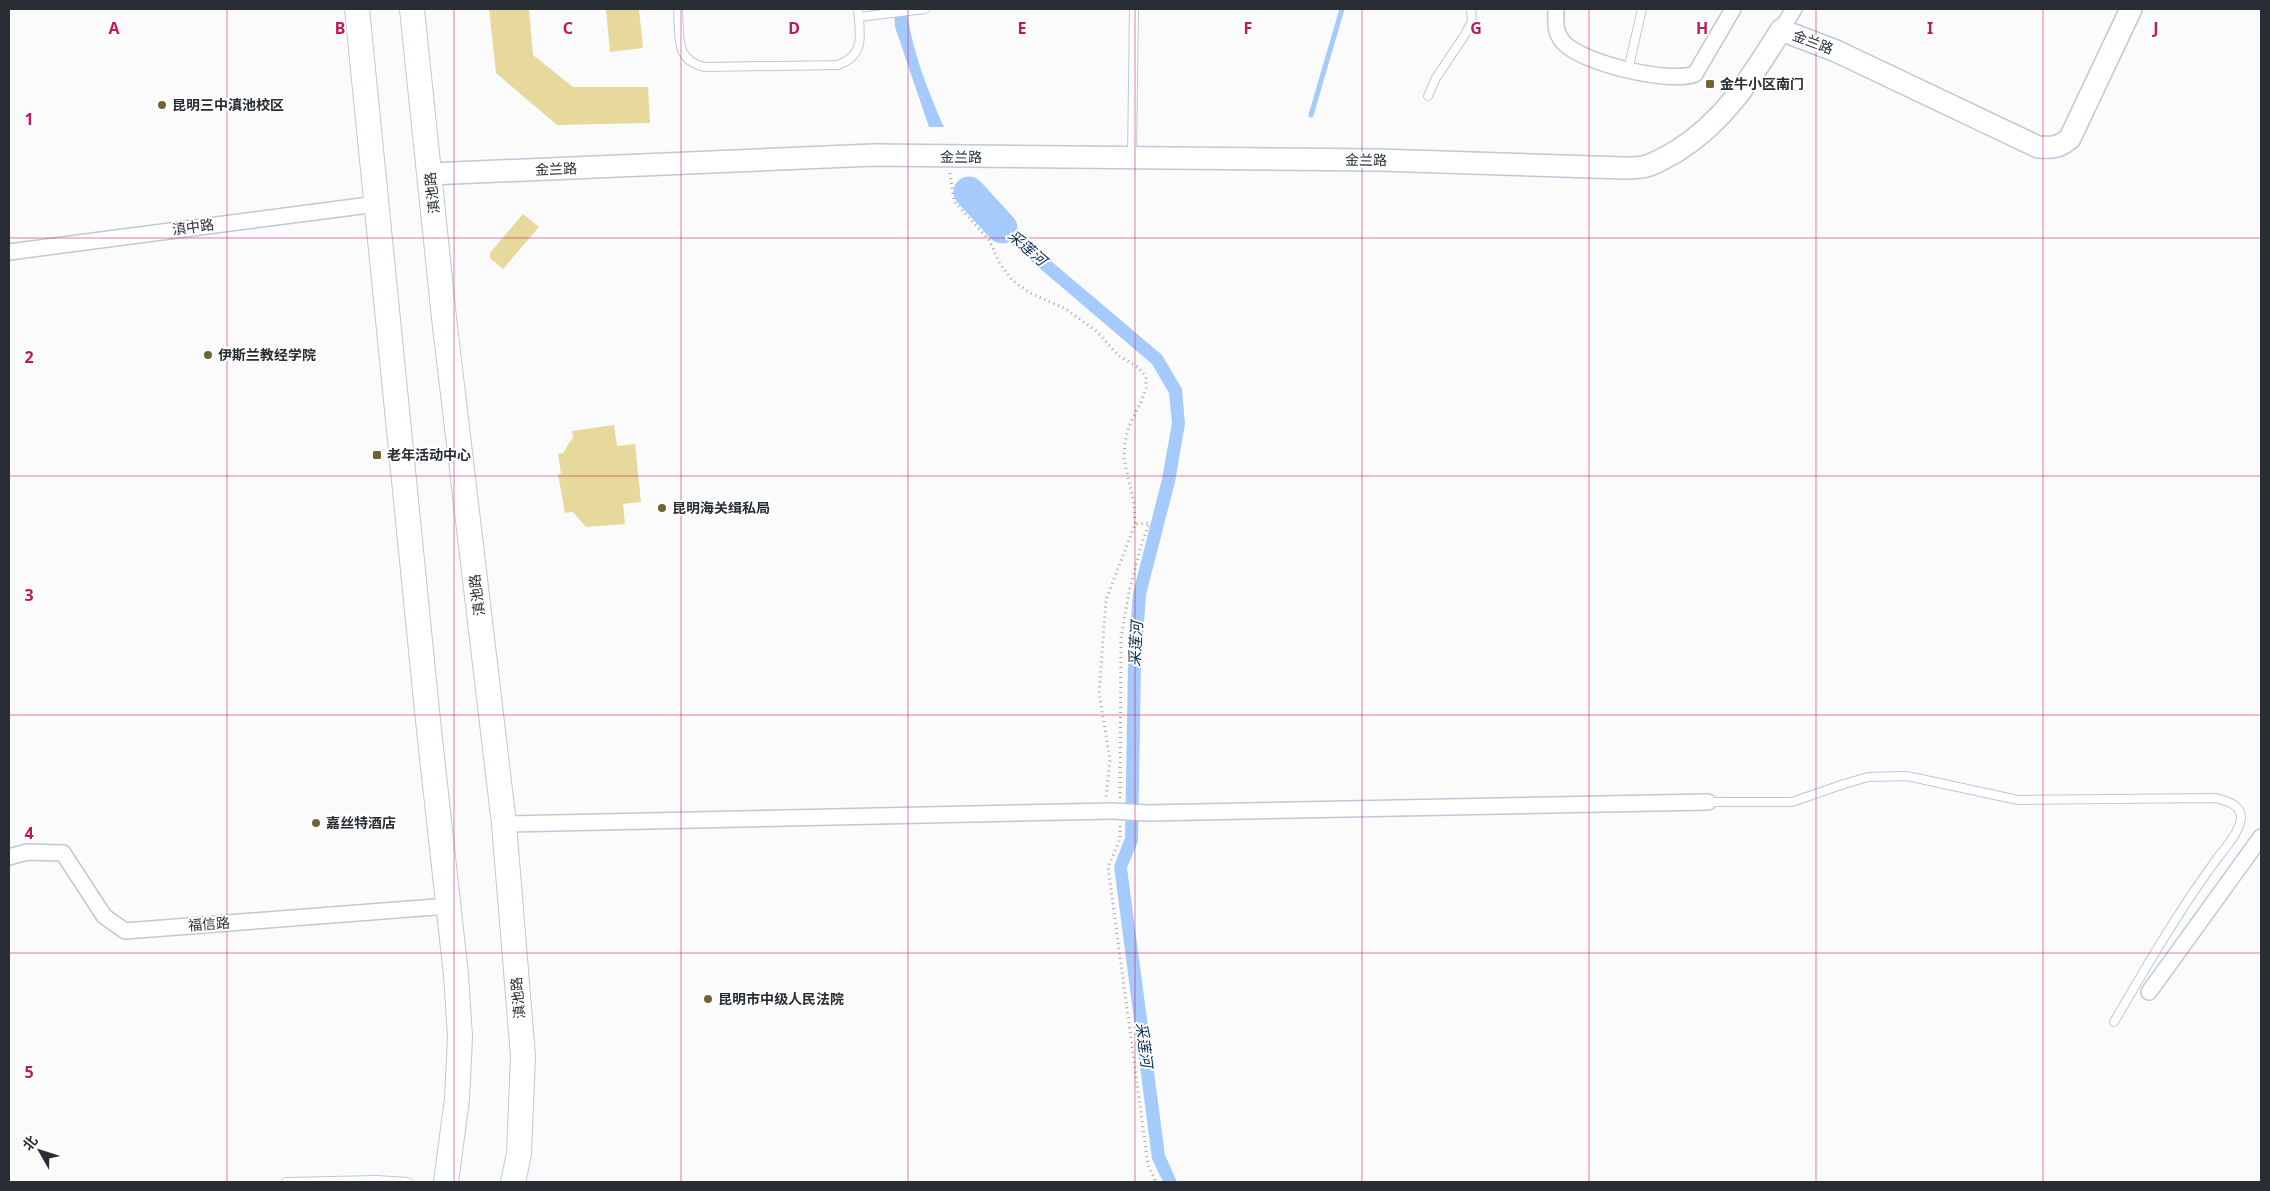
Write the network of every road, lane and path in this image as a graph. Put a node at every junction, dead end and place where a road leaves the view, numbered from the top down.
1 (357, 9) edge
2 (412, 9) edge
3 (678, 9) edge
4 (858, 9) edge
5 (926, 9) edge
6 (1134, 9) edge
7 (1471, 9) edge
8 (1550, 9) edge
9 (1556, 9) edge
10 (1642, 9) edge
11 (1733, 9) edge
12 (1794, 9) edge
13 (2131, 9) edge
14 (859, 17) junction
15 (1782, 30) junction
16 (1628, 70) junction
17 (1428, 96) dead end
18 (949, 156) junction
19 (1132, 158) junction
20 (430, 174) junction
21 (377, 204) junction
22 (9, 252) edge
23 (1135, 524) junction
24 (1708, 802) joint
25 (1114, 811) junction
26 (504, 824) junction
27 (2261, 837) edge
28 (9, 857) edge
29 (448, 906) junction
30 (2149, 992) dead end
31 (2114, 1022) dead end
32 (451, 1152) junction
33 (286, 1182) edge
34 (408, 1182) edge
35 (442, 1182) edge
36 (446, 1182) edge
37 (513, 1182) edge
38 (1156, 1182) edge

1 - 21 main road
2 - 20 main road, 滇池路
3 - 14 lane
4 - 14 lane
5 - 14 lane
6 - 19 lane
7 - 17 lane
8 - 9 lane
9 - 16 street
10 - 16 lane
11 - 16 street
12 - 15 street
13 - 15 street, 金兰路
15 - 19 street, 金兰路
18 - 19 street, 金兰路
18 - 20 street, 金兰路
18 - 23 path
20 - 26 main road, 滇池路
21 - 22 street, 滇中路
21 - 29 main road
23 - 25 path
23 - 25 path
24 - 25 street, bridge
24 - 31 lane
25 - 26 street
25 - 38 path
26 - 37 main road, 滇池路
27 - 30 street
28 - 29 street, 福信路
29 - 32 main road
32 - 35 street
32 - 36 main road
33 - 34 lane

